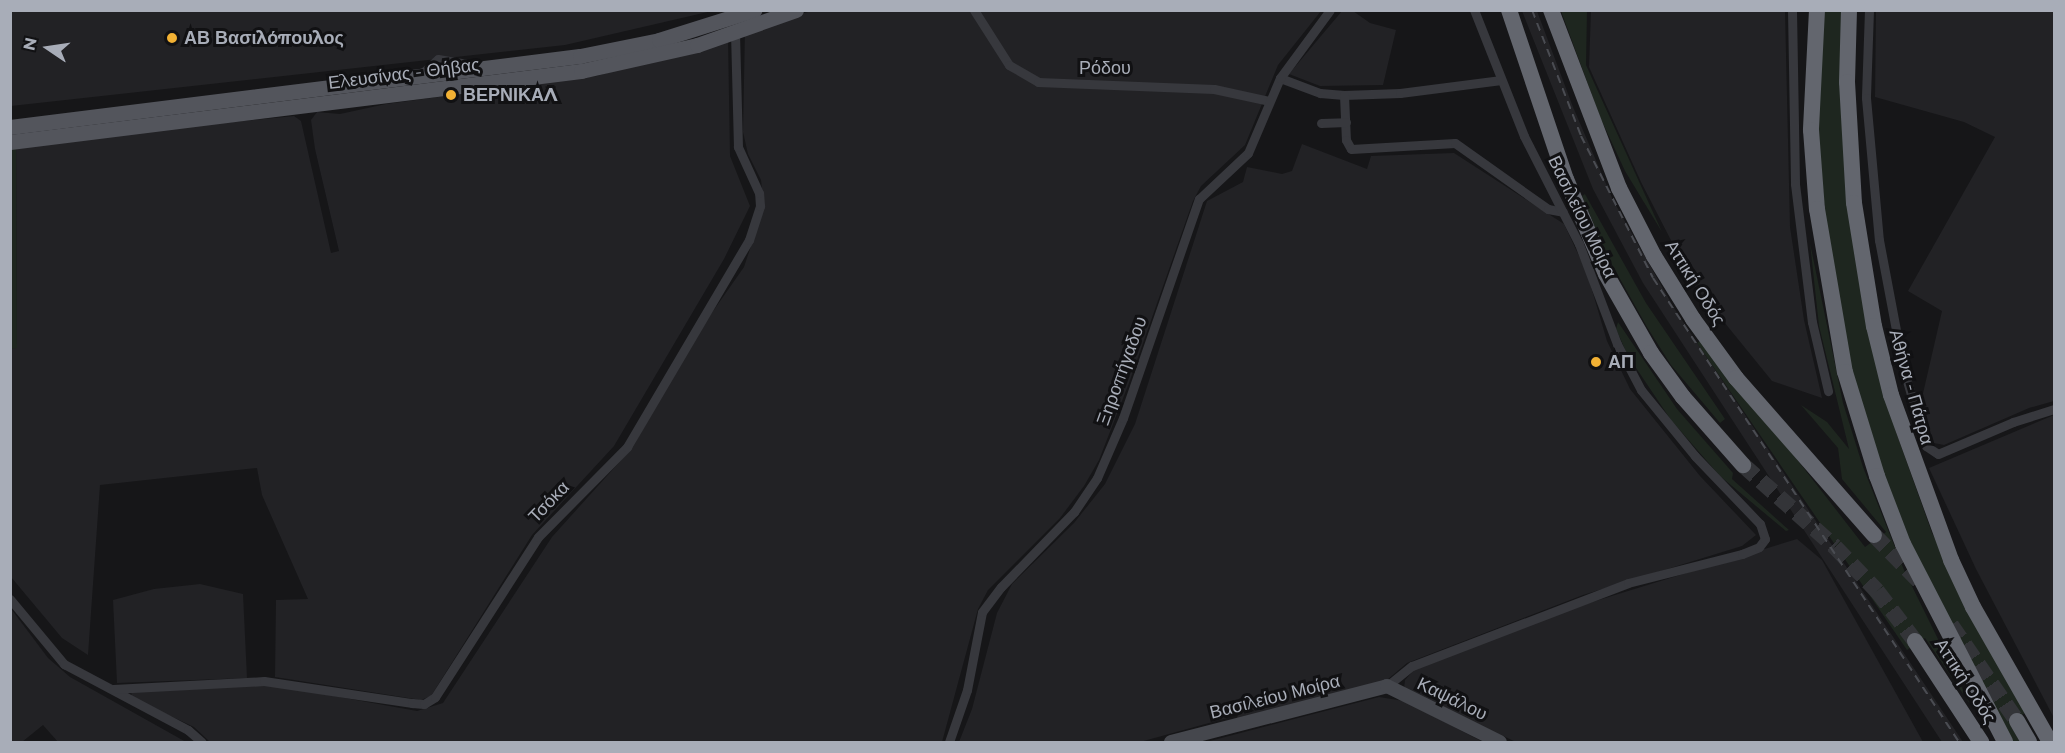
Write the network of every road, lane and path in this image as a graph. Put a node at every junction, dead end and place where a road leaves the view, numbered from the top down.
1 (754, 10) edge
2 (796, 10) edge
3 (974, 10) edge
4 (1330, 10) edge
5 (1474, 10) edge
6 (1509, 10) edge
7 (1551, 10) edge
8 (1792, 10) edge
9 (1809, 10) edge
10 (1816, 10) edge
11 (1849, 10) edge
12 (1869, 10) edge
13 (735, 33) junction
14 (1280, 78) junction
15 (1501, 80) junction
16 (1344, 95) junction
17 (1269, 101) junction
18 (1346, 122) junction
19 (1320, 123) dead end
20 (10, 127) edge
21 (1811, 130) junction
22 (10, 142) edge
23 (1563, 212) junction
24 (1828, 391) dead end
25 (2055, 409) edge
26 (1743, 465) tunnel mouth
27 (1874, 535) tunnel mouth
28 (10, 599) edge
29 (1915, 641) tunnel mouth
30 (1388, 686) junction
31 (113, 689) junction
32 (2017, 721) tunnel mouth
33 (202, 742) edge
34 (949, 742) edge
35 (1171, 742) edge
36 (1500, 742) edge
37 (1981, 742) edge
38 (2005, 742) edge
39 (2029, 742) edge
40 (2050, 742) edge

1 - 20 main road, Ελευσίνας - Θήβας
2 - 13 main road, Ελευσίνας - Θήβας
3 - 17 street, Ρόδου
4 - 14 street, Ξηροπήγαδου
5 - 15 street, Βασιλείου Μοίρα
6 - 26 highway
7 - 27 highway, Αττική Οδός
8 - 24 street
9 - 21 highway
10 - 21 highway
11 - 40 highway, Αθήνα - Πάτρα
12 - 25 street
13 - 22 main road, Ελευσίνας - Θήβας
13 - 31 street, Τσόκα
14 - 16 street
14 - 17 street, Ξηροπήγαδου
15 - 16 street
15 - 23 street, Βασιλείου Μοίρα
16 - 18 street
17 - 34 street, Ξηροπήγαδου
18 - 19 street
18 - 23 street
21 - 38 highway
23 - 30 street, Βασιλείου Μοίρα
28 - 31 street
29 - 37 highway, Αττική Οδός
30 - 35 street, Βασιλείου Μοίρα
30 - 36 street, Καψάλου
31 - 33 street
32 - 39 highway, Αττική Οδός

